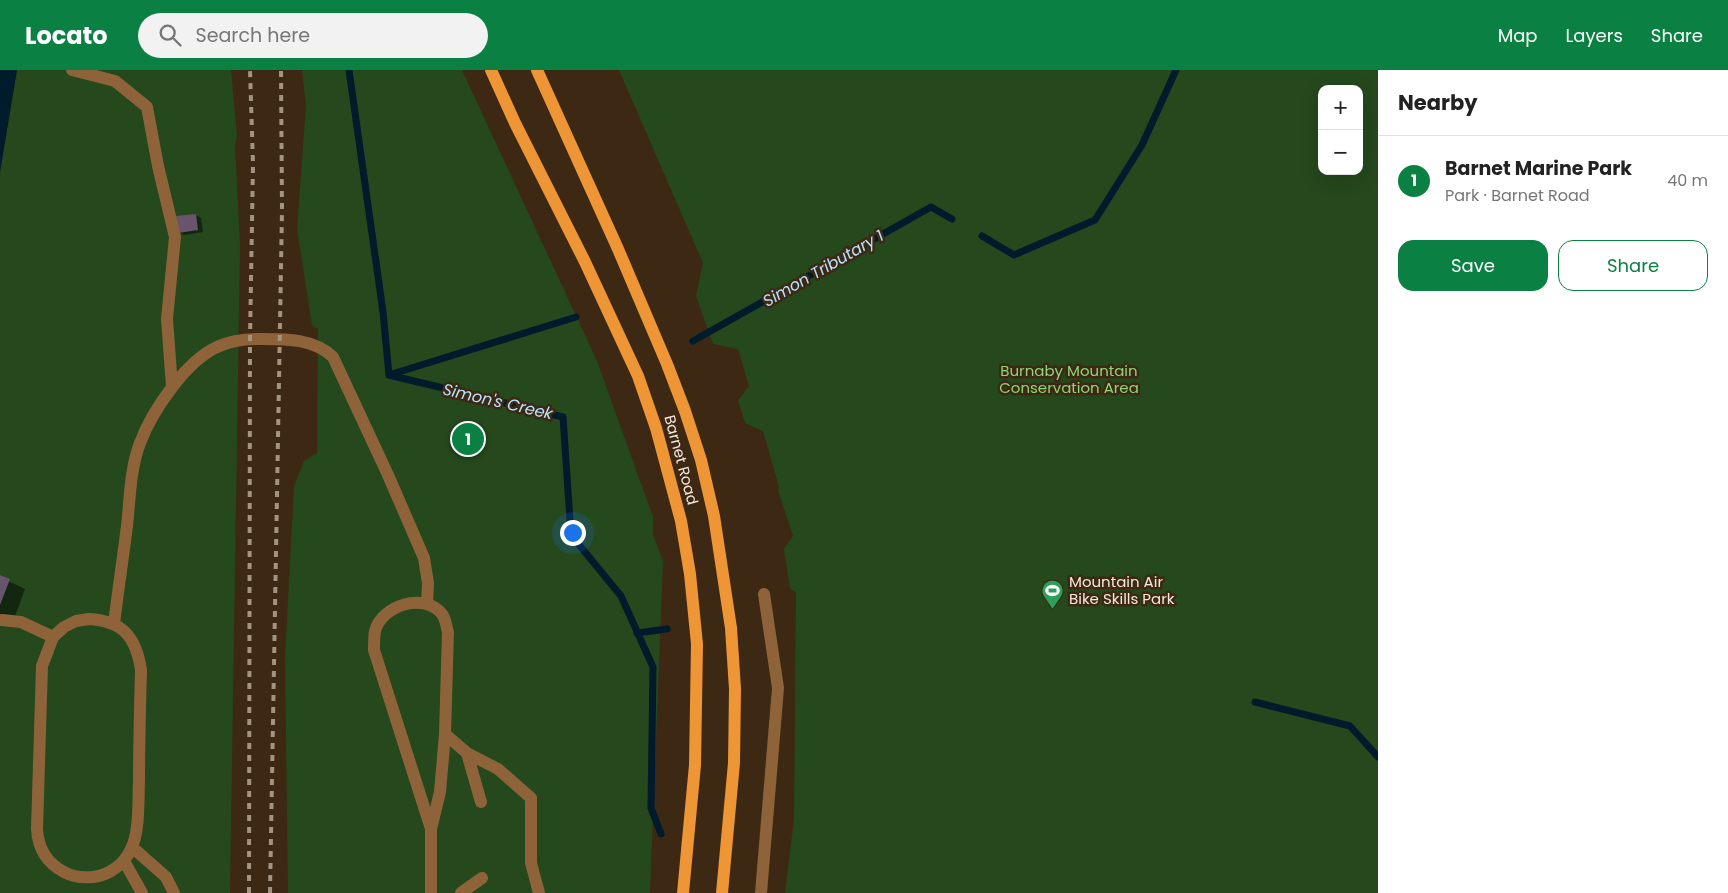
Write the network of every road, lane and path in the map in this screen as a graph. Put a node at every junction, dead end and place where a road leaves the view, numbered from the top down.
1 (72, 70) edge
2 (491, 70) edge
3 (537, 70) edge
4 (172, 386) junction
5 (764, 594) dead end
6 (427, 604) junction
7 (2, 620) dead end
8 (114, 624) junction
9 (53, 637) junction
10 (445, 734) junction
11 (467, 753) junction
12 (481, 802) dead end
13 (431, 828) junction
14 (132, 847) junction
15 (124, 861) junction
16 (482, 878) dead end
17 (142, 893) edge
18 (174, 893) edge
19 (431, 893) edge
20 (460, 893) edge
21 (539, 893) edge
22 (683, 893) edge
23 (722, 893) edge
24 (761, 893) edge

1 - 4 street
2 - 22 main road, Barnet Road
3 - 23 main road, Barnet Road
4 - 6 street
4 - 8 street
5 - 24 street
6 - 10 street
6 - 13 street
7 - 9 street
8 - 9 street
8 - 14 street
9 - 15 street
10 - 11 street
10 - 13 street
11 - 12 street
11 - 21 street
13 - 19 street
14 - 15 street
14 - 18 street
15 - 17 street
16 - 20 street

